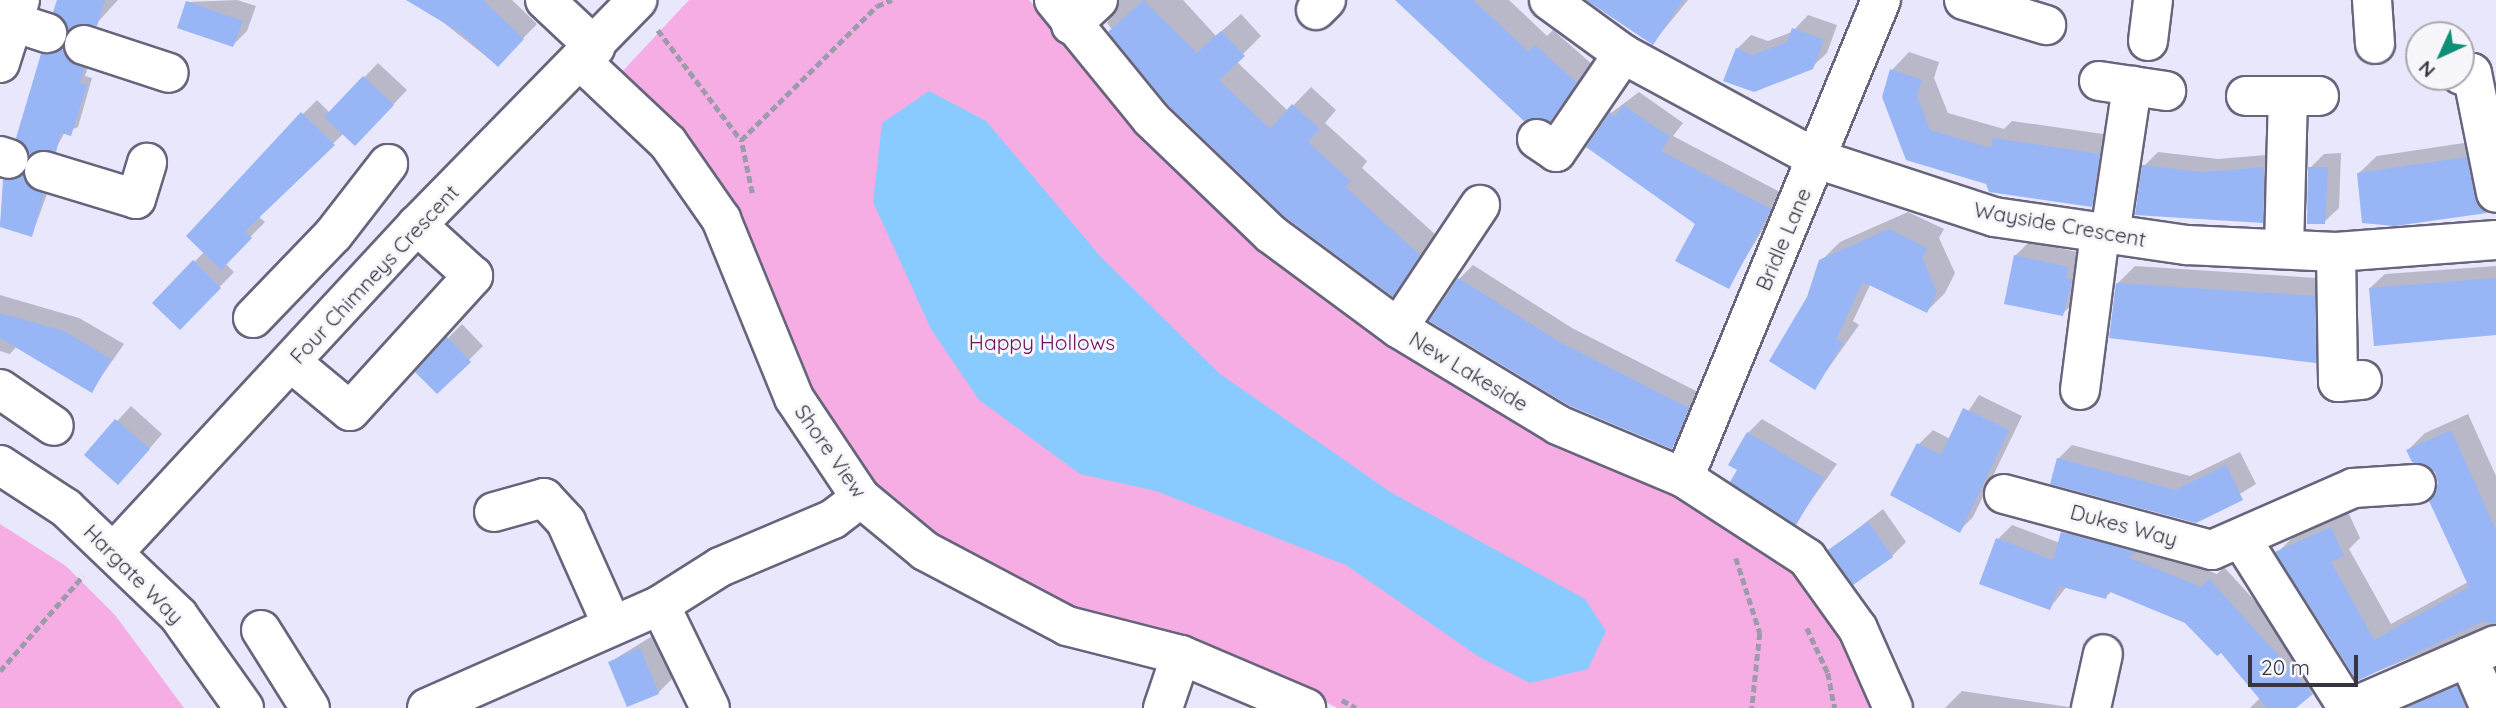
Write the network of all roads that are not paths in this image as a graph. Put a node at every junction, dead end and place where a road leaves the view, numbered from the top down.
1 (545, 0) edge
2 (1881, 0) edge
3 (1965, 0) edge
4 (2152, 0) edge
5 (2372, 0) edge
6 (635, 3) edge
7 (1571, 6) edge
8 (1074, 8) edge
9 (27, 18) edge
10 (2046, 25) dead end
11 (2148, 41) dead end
12 (2375, 44) dead end
13 (84, 45) dead end
14 (1623, 54) junction
15 (588, 55) junction
16 (0, 63) edge
17 (170, 72) dead end
18 (2132, 86) dead end
19 (2475, 88) edge
20 (2246, 96) dead end
21 (1537, 139) dead end
22 (1817, 159) junction
23 (18, 162) edge
24 (147, 163) dead end
25 (387, 164) dead end
26 (2496, 193) edge
27 (1483, 205) dead end
28 (417, 225) junction
29 (2105, 233) junction
30 (333, 235) junction
31 (2496, 240) edge
32 (2284, 248) junction
33 (2336, 252) junction
34 (372, 273) junction
35 (253, 318) dead end
36 (1398, 328) junction
37 (292, 363) junction
38 (2362, 380) dead end
39 (0, 389) edge
40 (2080, 390) dead end
41 (54, 426) dead end
42 (0, 465) edge
43 (1684, 478) junction
44 (2416, 484) dead end
45 (2004, 494) dead end
46 (861, 498) junction
47 (494, 512) dead end
48 (2242, 540) junction
49 (102, 560) junction
50 (660, 605) junction
51 (612, 625) junction
52 (2482, 651) edge
53 (2103, 654) dead end
54 (1181, 655) junction
55 (239, 699) edge
56 (1320, 702) edge
57 (310, 708) edge
58 (427, 708) edge
59 (710, 708) edge
60 (1163, 708) edge
61 (1893, 708) edge
62 (2091, 708) edge
63 (2350, 708) edge
64 (2490, 708) edge

1 - 15 street, Shore View
2 - 22 street, Bridle Lane
3 - 10 street
4 - 11 street
5 - 12 street
6 - 15 street, Four Chimneys Crescent
7 - 14 street, Wayside Crescent
8 - 36 street, New Lakeside
9 - 16 street
13 - 17 street
14 - 21 street
14 - 22 street, Wayside Crescent
15 - 28 street, Four Chimneys Crescent
15 - 46 street, Shore View
18 - 29 street
19 - 26 street
20 - 32 street
22 - 29 street, Wayside Crescent
22 - 43 street, Bridle Lane
23 - 24 street
25 - 30 street
27 - 36 street
28 - 34 street, Four Chimneys Crescent
28 - 37 street
29 - 32 street, Wayside Crescent
29 - 40 street
30 - 34 street
30 - 35 street
31 - 33 street, Wayside Crescent
32 - 33 street, Wayside Crescent
33 - 38 street
34 - 37 street, Four Chimneys Crescent
36 - 43 street, New Lakeside
37 - 49 street, Four Chimneys Crescent
39 - 41 street
42 - 49 street, Hargate Way
43 - 61 street, New Lakeside
44 - 48 street, Dukes Way
45 - 48 street, Dukes Way
46 - 50 street
46 - 54 street, Shore View
47 - 51 street
48 - 63 street
49 - 55 street, Hargate Way
50 - 51 street
50 - 59 street
51 - 58 street
52 - 63 street
52 - 64 street
53 - 62 street
54 - 56 street, Shore View
54 - 60 street
55 - 57 street

